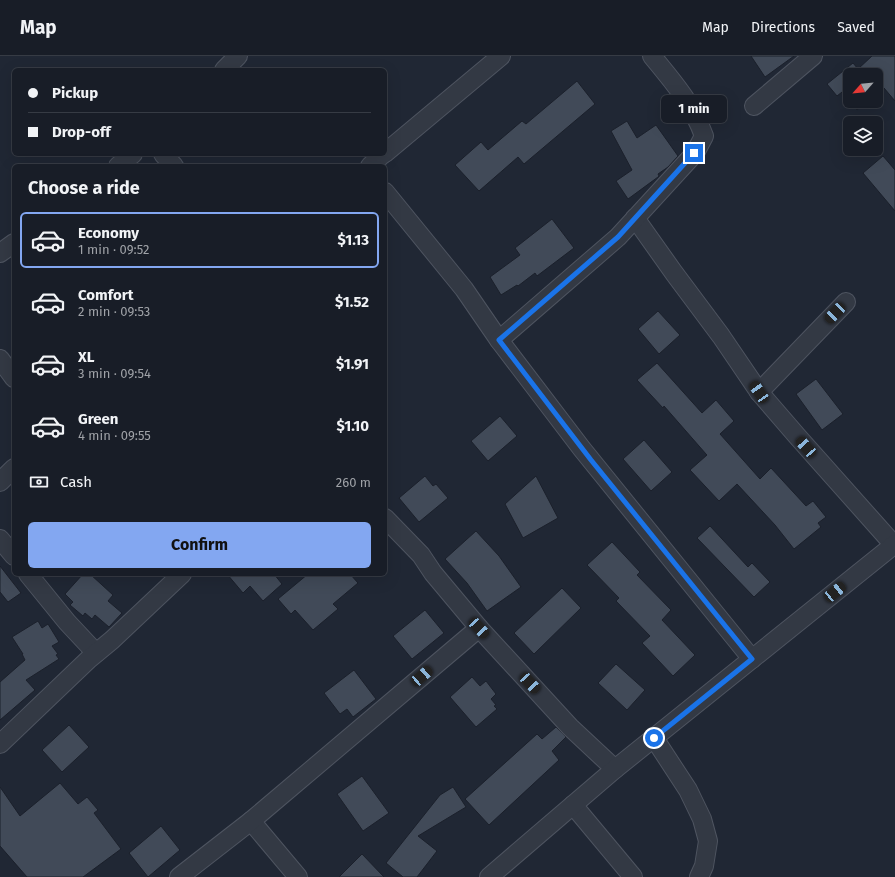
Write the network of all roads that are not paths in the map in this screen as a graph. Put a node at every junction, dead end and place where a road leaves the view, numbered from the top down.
1 (238, 56) edge
2 (500, 56) edge
3 (652, 56) edge
4 (813, 56) edge
5 (226, 68) edge
6 (754, 106) dead end
7 (387, 150) edge
8 (130, 156) edge
9 (165, 156) edge
10 (381, 156) edge
11 (120, 164) edge
12 (172, 164) edge
13 (372, 164) edge
14 (387, 194) edge
15 (635, 218) junction
16 (12, 244) edge
17 (0, 253) edge
18 (846, 302) dead end
19 (499, 340) junction
20 (0, 359) edge
21 (12, 375) edge
22 (759, 392) junction
23 (12, 470) edge
24 (0, 482) edge
25 (387, 520) edge
26 (0, 539) edge
27 (894, 544) edge
28 (12, 554) edge
29 (30, 576) edge
30 (180, 576) edge
31 (479, 628) junction
32 (96, 653) junction
33 (752, 659) junction
34 (654, 738) junction
35 (0, 744) edge
36 (615, 769) junction
37 (573, 805) junction
38 (251, 821) junction
39 (179, 877) edge
40 (298, 877) edge
41 (489, 877) edge
42 (633, 877) edge
43 (699, 877) edge

1 - 5 street
2 - 7 street
3 - 15 street
4 - 6 street
8 - 11 street
9 - 12 street
10 - 13 street
14 - 19 street
15 - 19 street
15 - 22 street
16 - 17 street
18 - 22 street
19 - 33 street
20 - 21 street
22 - 27 street
23 - 24 street
25 - 31 street
26 - 28 street
27 - 33 street
29 - 32 street
30 - 32 street
31 - 36 street
31 - 38 street
32 - 35 street
33 - 34 street
34 - 36 street
34 - 43 street
36 - 37 street
37 - 41 street
37 - 42 street
38 - 39 street
38 - 40 street

